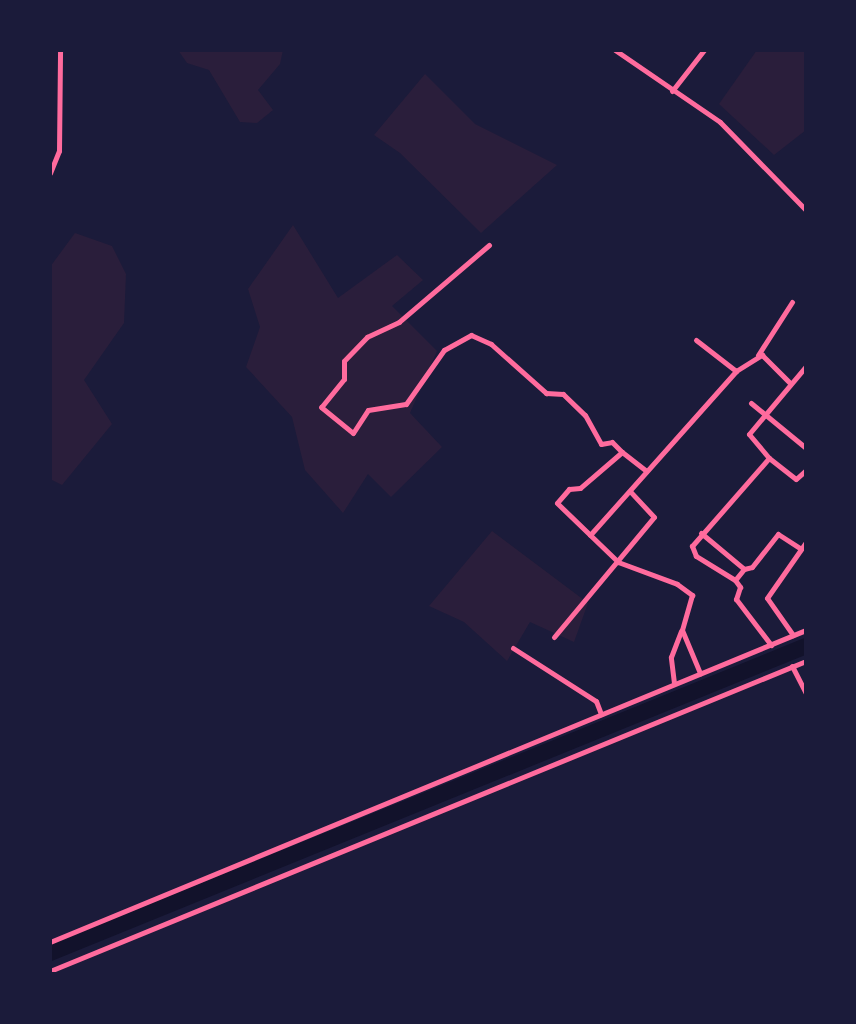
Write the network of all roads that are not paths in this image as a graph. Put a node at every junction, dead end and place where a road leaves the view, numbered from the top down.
1 (60, 50) edge
2 (615, 50) edge
3 (704, 50) edge
4 (672, 91) junction
5 (50, 173) edge
6 (806, 210) edge
7 (489, 245) dead end
8 (792, 302) dead end
9 (696, 340) dead end
10 (757, 355) junction
11 (806, 366) edge
12 (736, 371) junction
13 (789, 382) junction
14 (751, 403) dead end
15 (763, 413) junction
16 (806, 448) edge
17 (622, 452) junction
18 (769, 458) junction
19 (806, 470) edge
20 (646, 471) junction
21 (630, 491) junction
22 (701, 533) junction
23 (590, 535) junction
24 (806, 542) edge
25 (801, 549) junction
26 (618, 562) junction
27 (744, 569) junction
28 (735, 580) junction
29 (682, 630) junction
30 (806, 630) edge
31 (793, 635) junction
32 (554, 637) dead end
33 (771, 645) junction
34 (513, 648) dead end
35 (806, 661) edge
36 (792, 666) junction
37 (700, 673) junction
38 (674, 683) junction
39 (806, 693) edge
40 (601, 714) junction
41 (50, 942) edge
42 (50, 971) edge

1 - 5 street
2 - 4 street
3 - 4 street
4 - 6 street
7 - 17 street
8 - 10 street
9 - 12 street
10 - 12 street
10 - 13 street
11 - 13 street
12 - 20 street
13 - 15 street
14 - 15 street
15 - 16 street
15 - 18 street
17 - 20 street
17 - 23 street
18 - 19 street
18 - 22 street
20 - 21 street
21 - 23 street
21 - 26 street
22 - 27 street
22 - 28 street
23 - 26 street
24 - 25 street
25 - 27 street
25 - 31 street
26 - 29 street
26 - 32 street
27 - 28 street
28 - 33 street
29 - 37 street
29 - 38 street
30 - 31 street
31 - 33 street
33 - 37 street
34 - 40 street
35 - 36 street
36 - 39 street
36 - 42 street
37 - 38 street
38 - 40 street
40 - 41 street

